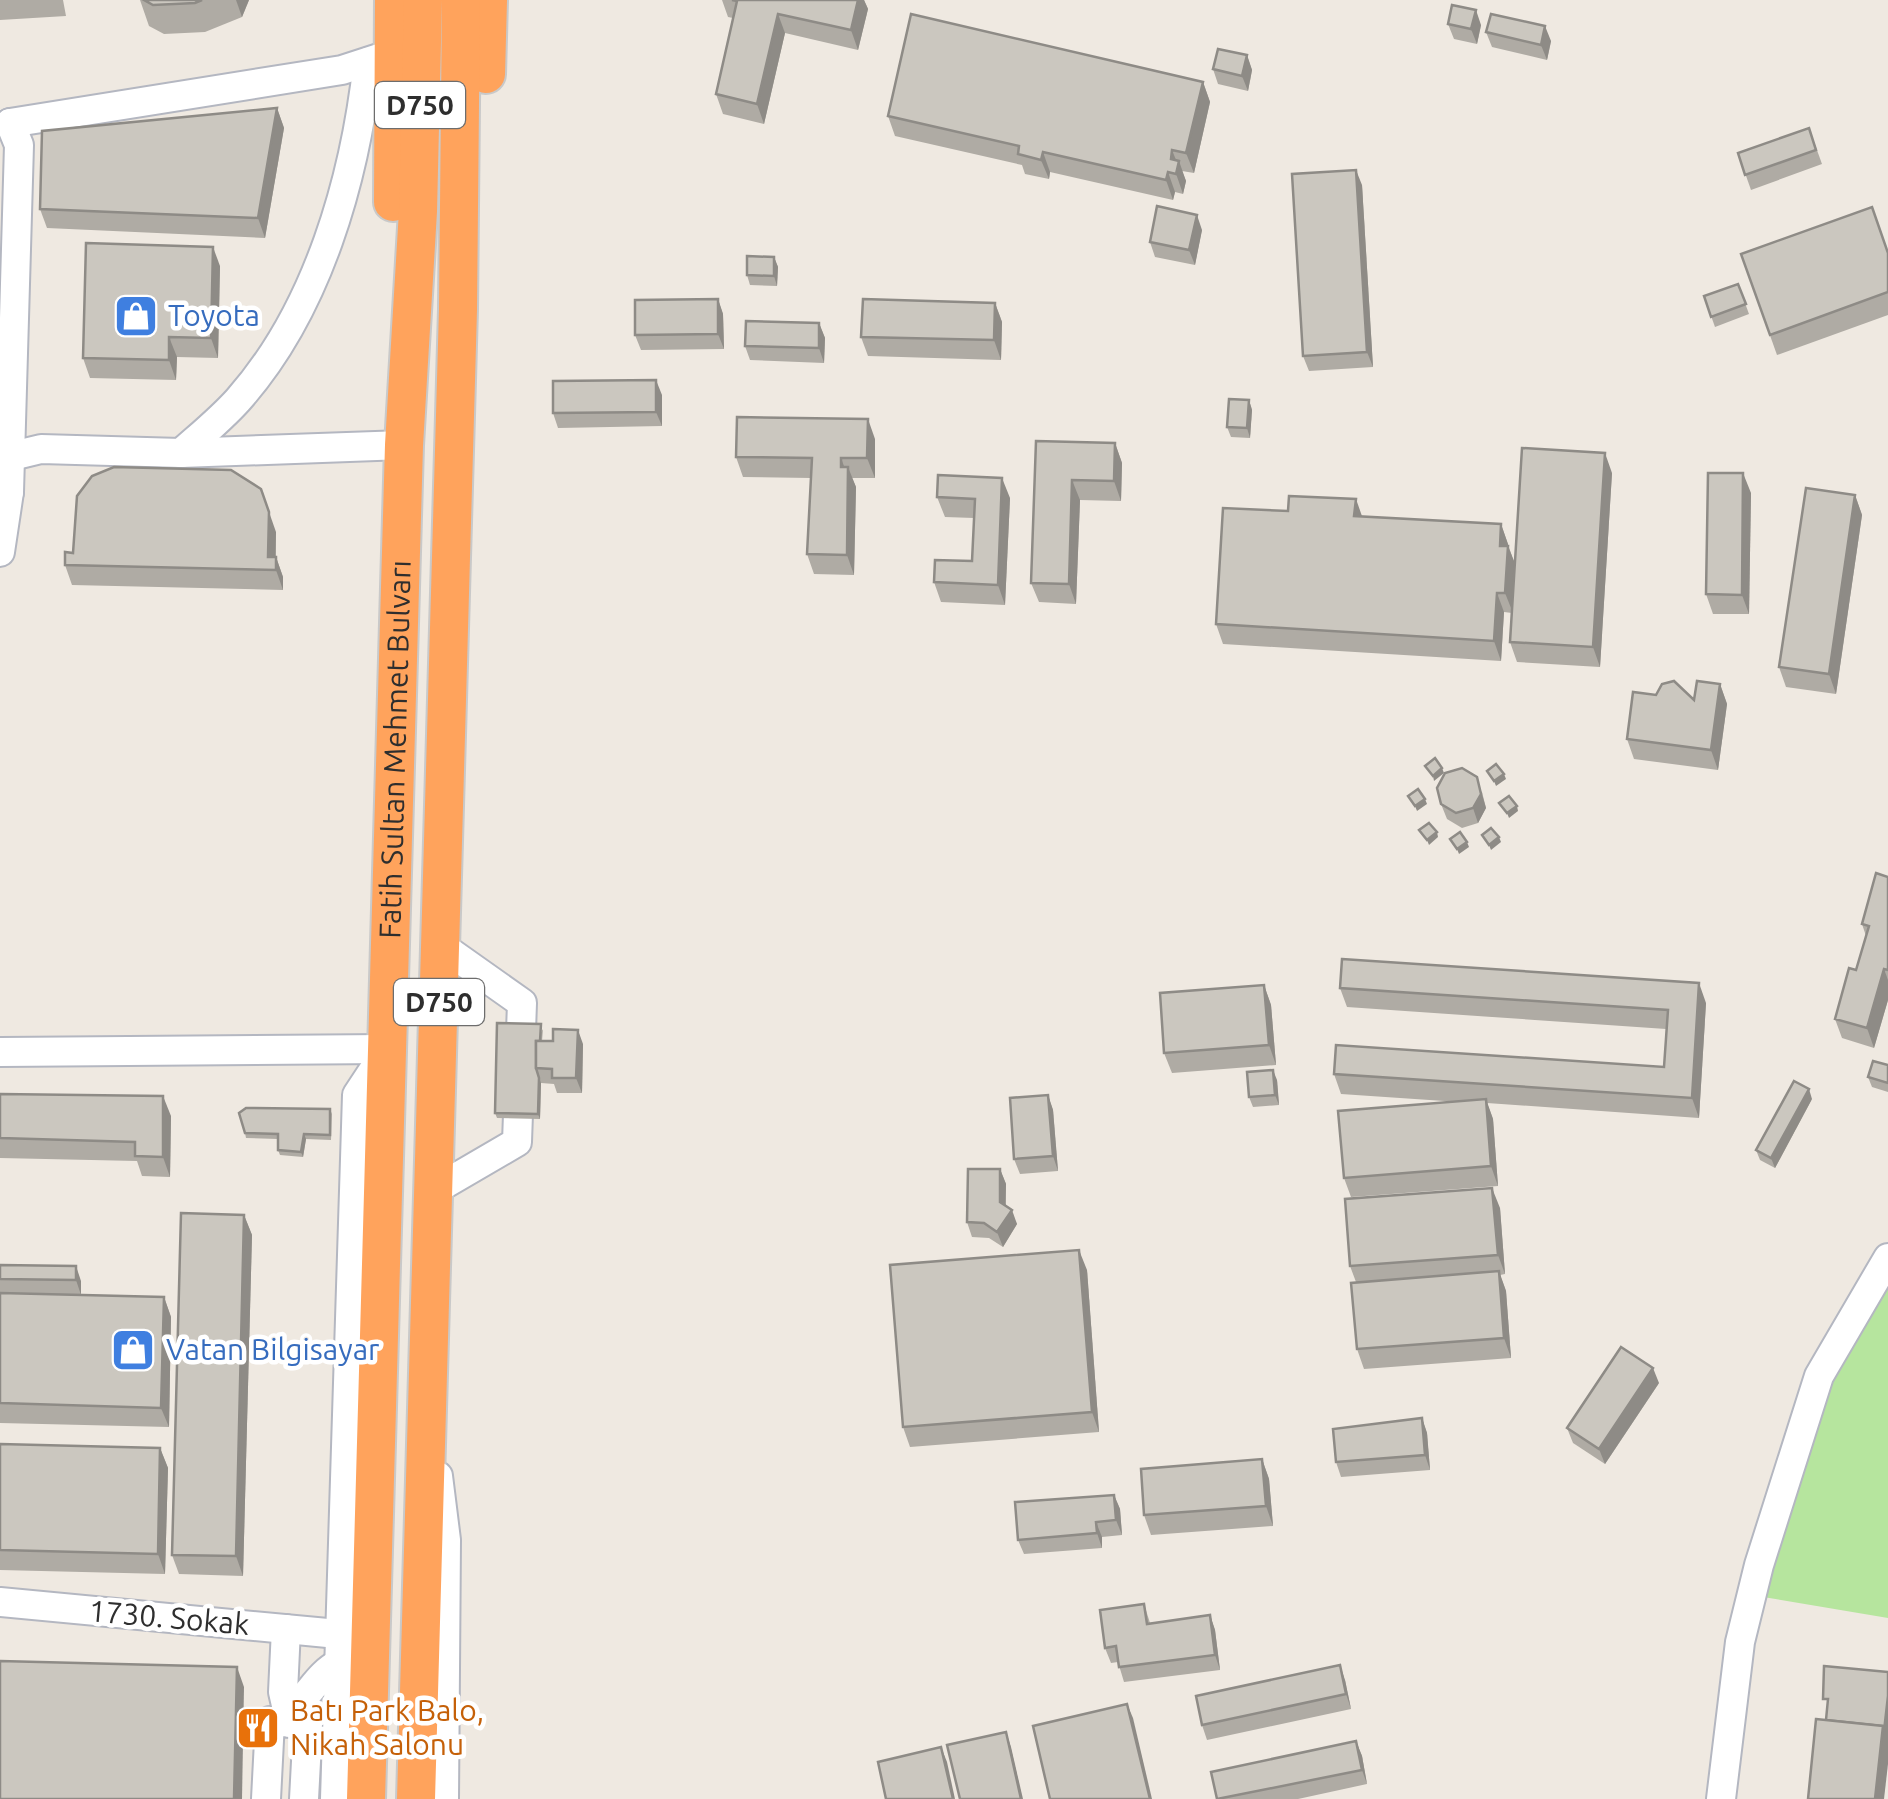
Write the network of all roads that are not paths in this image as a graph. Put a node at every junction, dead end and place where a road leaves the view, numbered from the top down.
1 (394, 0) edge
2 (423, 0) edge
3 (461, 0) edge
4 (488, 0) edge
5 (381, 58) junction
6 (5, 130) edge
7 (458, 309) junction
8 (411, 310) junction
9 (404, 445) junction
10 (181, 453) junction
11 (5, 461) edge
12 (0, 552) edge
13 (440, 945) junction
14 (386, 1049) junction
15 (0, 1052) edge
16 (434, 1191) junction
17 (1888, 1258) edge
18 (428, 1392) junction
19 (0, 1602) edge
20 (286, 1629) junction
21 (338, 1634) junction
22 (354, 1668) junction
23 (290, 1717) junction
24 (335, 1798) edge
25 (266, 1799) edge
26 (304, 1799) edge
27 (366, 1799) edge
28 (416, 1799) edge
29 (444, 1799) edge
30 (1721, 1799) edge

1 - 5 highway
2 - 8 highway, Fatih Sultan Mehmet Bulvarı / D750
3 - 7 highway, Fatih Sultan Mehmet Bulvarı / D750
4 - 7 highway
5 - 6 street
5 - 8 highway
5 - 10 street
6 - 11 street
7 - 13 highway, Fatih Sultan Mehmet Bulvarı / D750
8 - 9 highway, Fatih Sultan Mehmet Bulvarı / D750
9 - 10 street
9 - 14 highway, Fatih Sultan Mehmet Bulvarı / D750
10 - 11 street
11 - 12 street
13 - 16 highway, Fatih Sultan Mehmet Bulvarı / D750
13 - 16 street
14 - 15 street
14 - 21 street
14 - 22 highway, Fatih Sultan Mehmet Bulvarı / D750
16 - 18 highway, Fatih Sultan Mehmet Bulvarı / D750
17 - 30 street
18 - 28 highway, Fatih Sultan Mehmet Bulvarı / D750
18 - 29 street
19 - 20 street, 1730. Sokak
20 - 21 street, 1730. Sokak
20 - 23 street
21 - 22 street
22 - 23 street
22 - 24 street
22 - 27 highway, Fatih Sultan Mehmet Bulvarı / D750
23 - 25 street
23 - 26 street

